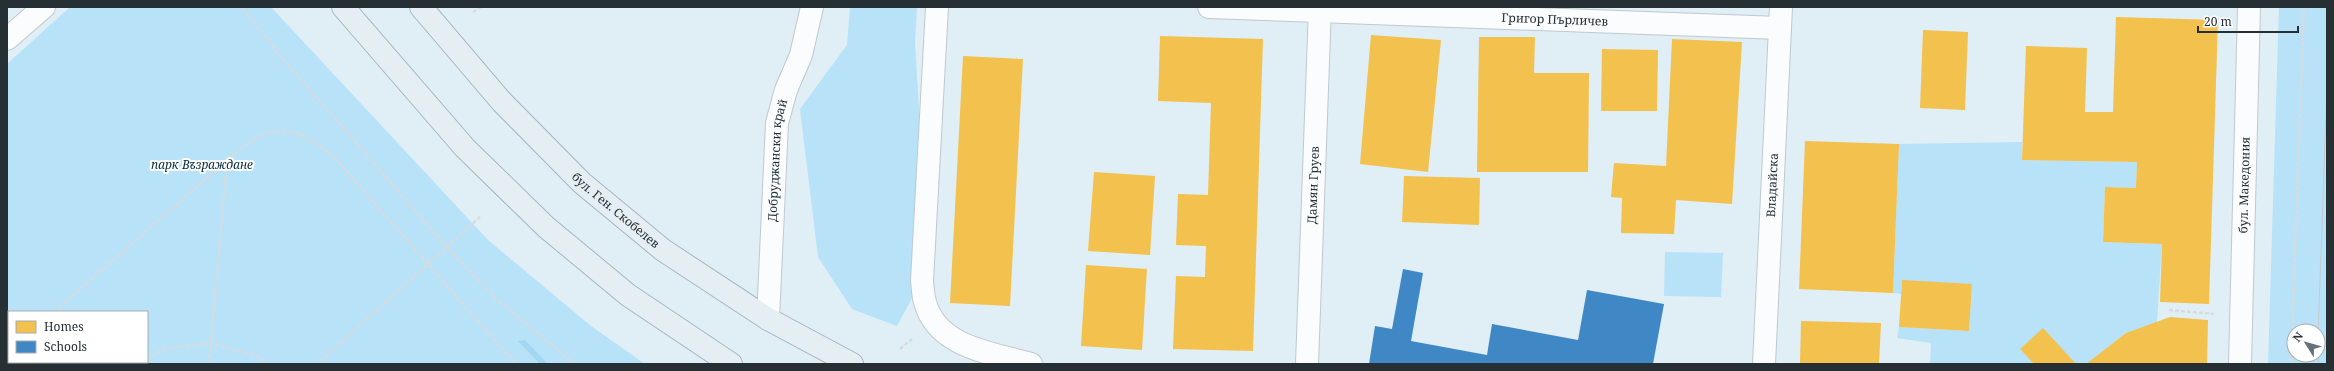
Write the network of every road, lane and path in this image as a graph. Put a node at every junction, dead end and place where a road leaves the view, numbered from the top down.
1 (44, 7) edge
2 (242, 7) edge
3 (343, 7) edge
4 (421, 7) edge
5 (481, 7) edge
6 (812, 7) edge
7 (937, 7) edge
8 (1209, 7) edge
9 (1781, 7) edge
10 (2249, 7) edge
11 (2304, 7) edge
12 (1320, 9) edge
13 (472, 12) dead end
14 (1780, 28) junction
15 (7, 39) edge
16 (228, 161) junction
17 (480, 217) dead end
18 (447, 247) junction
19 (428, 264) junction
20 (2169, 310) dead end
21 (55, 311) edge
22 (2220, 315) dead end
23 (768, 319) junction
24 (211, 343) junction
25 (148, 358) edge
26 (209, 364) edge
27 (268, 364) edge
28 (317, 364) edge
29 (516, 364) edge
30 (575, 364) edge
31 (731, 364) edge
32 (852, 364) edge
33 (1031, 364) edge
34 (1308, 364) edge
35 (1764, 364) edge
36 (2240, 364) edge
37 (2291, 364) edge

1 - 15 street
2 - 18 path
3 - 31 main road
4 - 23 main road, бул. Ген. Скобелев
5 - 13 path
6 - 23 street, Добруджански край
7 - 33 street
8 - 12 street, Григор Пърличев
9 - 14 street, Владайска
10 - 36 street, бул. Македония
11 - 37 path
12 - 14 street, Григор Пърличев
12 - 34 street, Дамян Груев
14 - 35 street, Владайска
16 - 19 path
16 - 21 path
16 - 24 path
17 - 18 path
18 - 19 path
18 - 30 path
19 - 28 path
19 - 29 path
20 - 22 path
23 - 32 main road, бул. Ген. Скобелев
24 - 25 path
24 - 26 path
24 - 27 path

